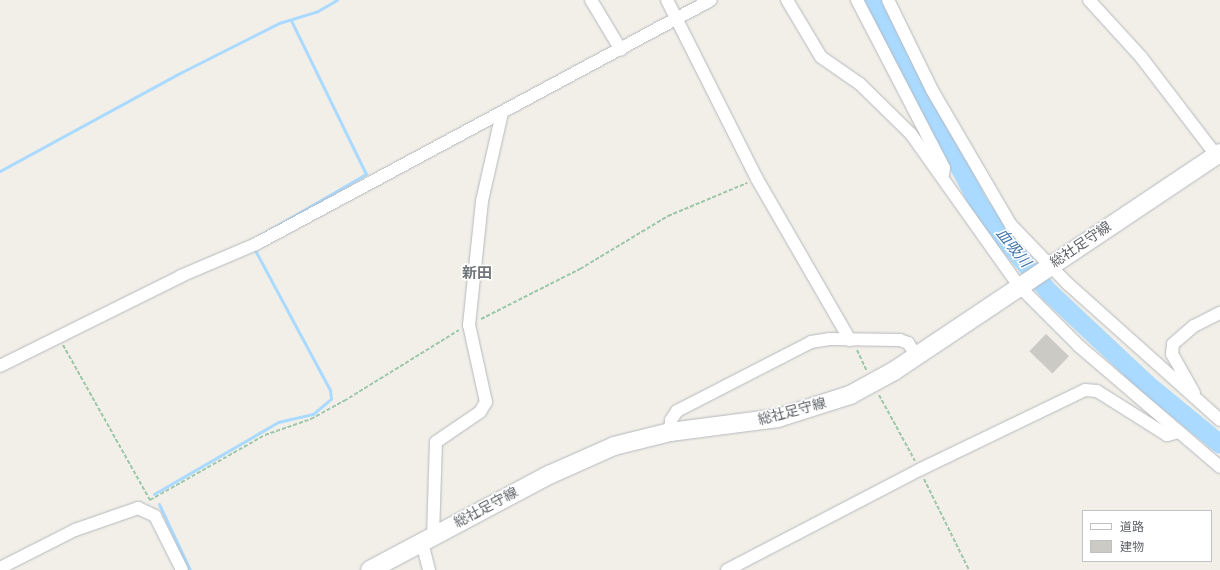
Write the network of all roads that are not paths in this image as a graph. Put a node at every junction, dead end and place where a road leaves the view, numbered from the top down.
1 (591, 0) edge
2 (667, 0) edge
3 (711, 0) edge
4 (787, 0) edge
5 (857, 0) edge
6 (888, 0) edge
7 (1089, 0) edge
8 (676, 17) junction
9 (621, 50) junction
10 (502, 113) junction
11 (1218, 154) edge
12 (943, 176) junction
13 (1048, 267) junction
14 (1022, 284) junction
15 (1220, 313) edge
16 (851, 340) junction
17 (916, 354) junction
18 (0, 366) edge
19 (1198, 401) junction
20 (1220, 420) edge
21 (670, 432) junction
22 (1176, 433) junction
23 (1220, 467) edge
24 (428, 540) junction
25 (0, 568) edge
26 (182, 570) edge
27 (370, 570) edge
28 (429, 570) edge
29 (727, 570) edge

1 - 9 street
2 - 8 street
3 - 8 street
4 - 12 street
5 - 12 street
6 - 13 street
7 - 11 street
8 - 9 street
8 - 16 street
9 - 10 street
10 - 18 street
10 - 24 street
11 - 13 main road, 総社足守線
12 - 14 street
13 - 14 main road, 総社足守線
13 - 19 street
14 - 17 main road, 総社足守線
14 - 22 street
15 - 19 street
16 - 17 street
16 - 21 street
17 - 21 main road, 総社足守線
19 - 20 street
21 - 24 main road, 総社足守線
22 - 23 street
22 - 29 street
24 - 27 main road, 総社足守線
24 - 28 street
25 - 26 street

